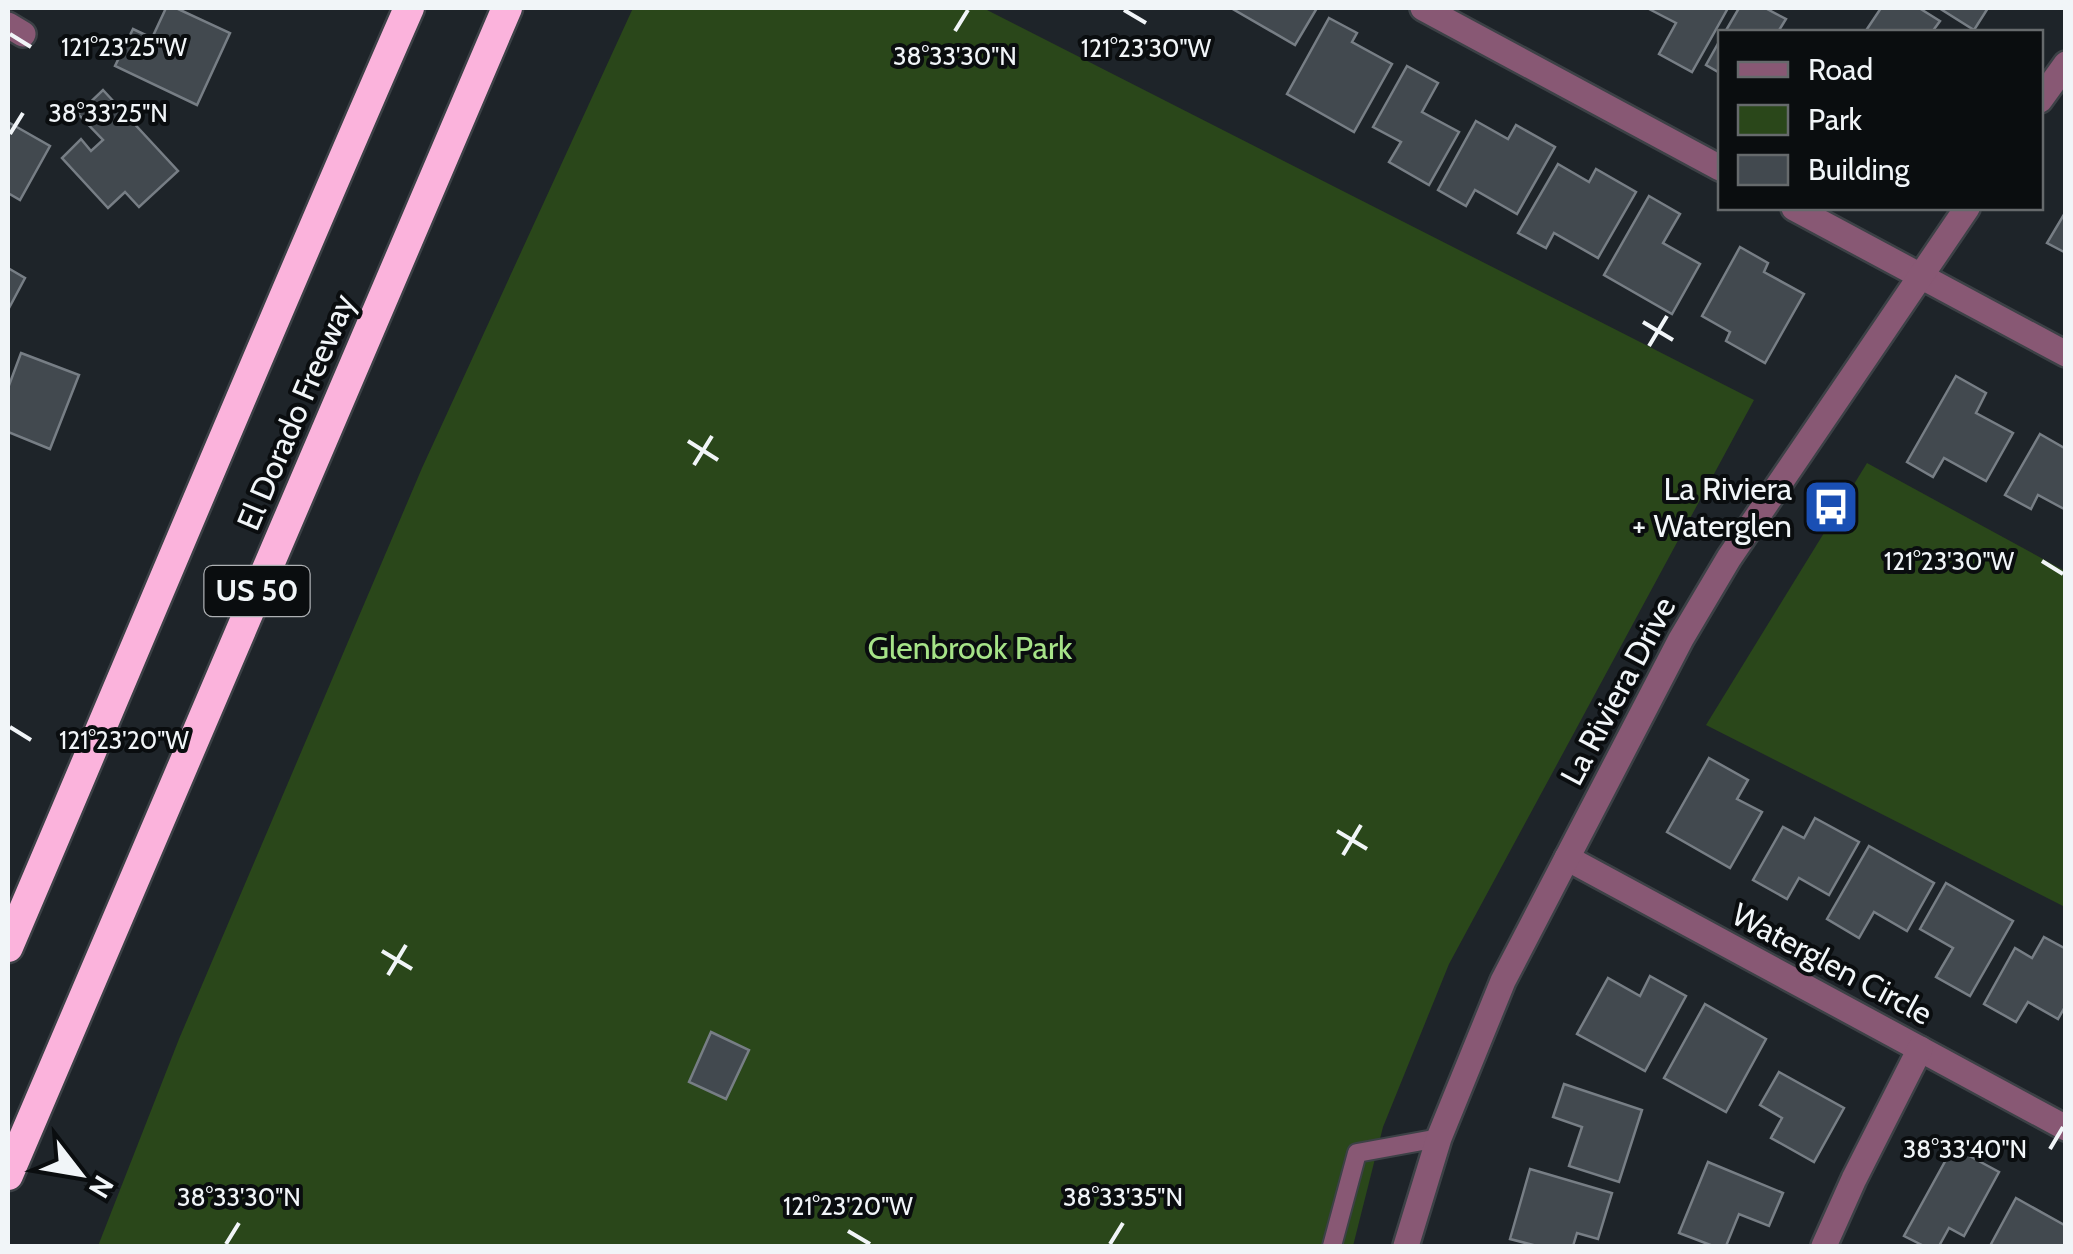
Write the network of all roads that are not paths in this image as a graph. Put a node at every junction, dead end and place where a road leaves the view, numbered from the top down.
1 (409, 8) edge
2 (507, 8) edge
3 (1423, 8) edge
4 (2066, 64) edge
5 (2043, 96) edge
6 (1718, 167) edge
7 (1798, 210) edge
8 (1966, 210) edge
9 (1920, 276) junction
10 (2066, 354) edge
11 (1567, 858) junction
12 (8, 948) edge
13 (1920, 1049) junction
14 (2066, 1128) edge
15 (1439, 1138) junction
16 (8, 1175) edge
17 (1332, 1246) edge
18 (1406, 1246) edge
19 (1824, 1246) edge

1 - 12 highway, El Dorado Freeway / US 50
2 - 16 highway, El Dorado Freeway / US 50
3 - 6 street
4 - 5 street
7 - 9 street
8 - 9 street, La Riviera Drive
9 - 10 street
9 - 11 street, La Riviera Drive
11 - 13 street, Waterglen Circle
11 - 15 street, La Riviera Drive
13 - 14 street, Waterglen Circle
13 - 19 street
15 - 17 lane
15 - 18 street, La Riviera Drive

